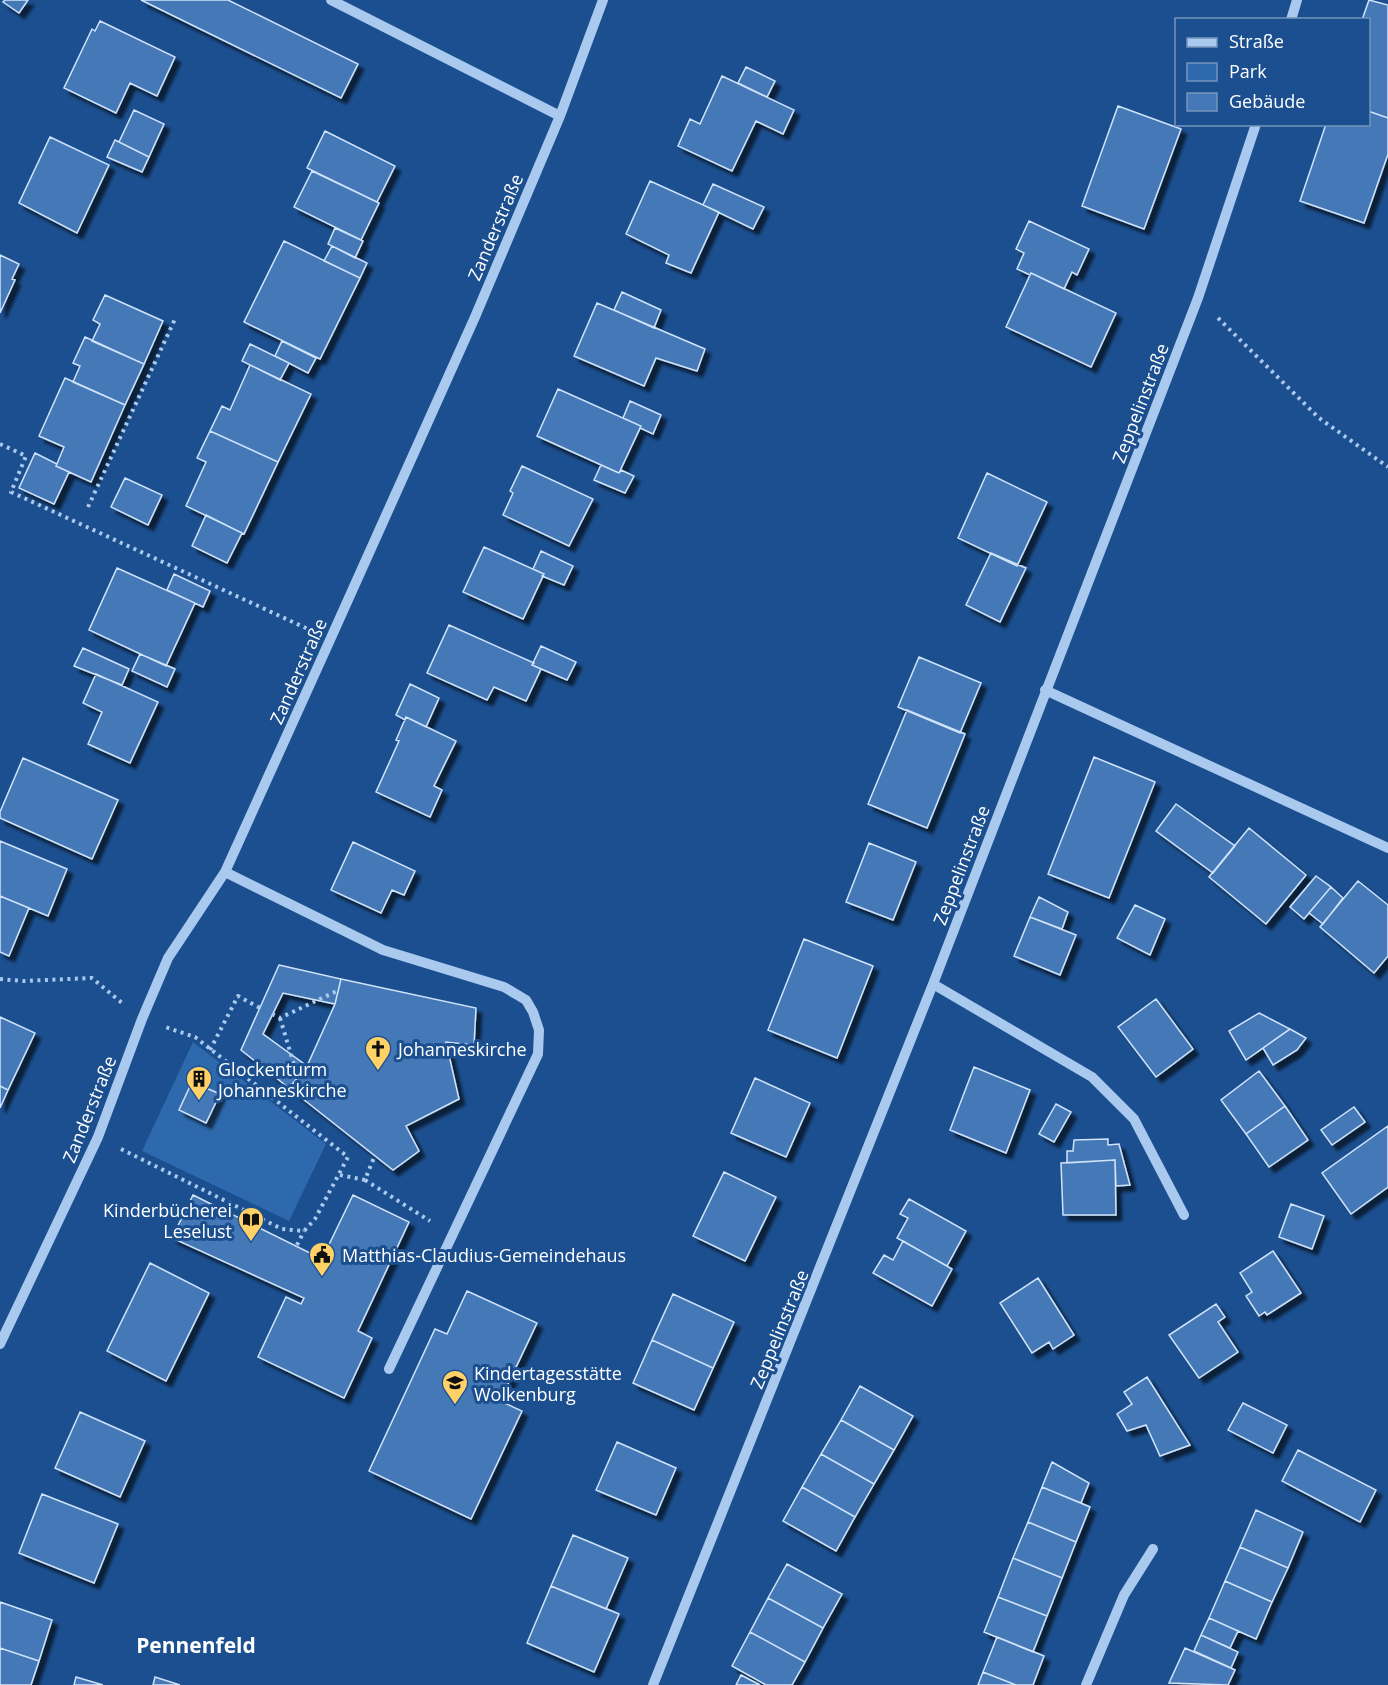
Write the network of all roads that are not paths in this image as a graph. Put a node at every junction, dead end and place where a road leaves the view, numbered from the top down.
1 (331, 0) edge
2 (603, 0) edge
3 (1297, 0) edge
4 (1291, 18) edge
5 (560, 116) junction
6 (1255, 126) edge
7 (1045, 690) junction
8 (1388, 848) edge
9 (225, 872) junction
10 (933, 984) junction
11 (1184, 1215) dead end
12 (0, 1344) edge
13 (389, 1369) dead end
14 (1153, 1549) dead end
15 (653, 1685) edge
16 (1086, 1685) edge

1 - 5 street
2 - 5 street, Zanderstraße
3 - 4 street
5 - 9 street, Zanderstraße
6 - 7 street, Zeppelinstraße
7 - 8 street
7 - 10 street, Zeppelinstraße
9 - 12 street, Zanderstraße
9 - 13 street
10 - 11 street
10 - 15 street, Zeppelinstraße
14 - 16 street

